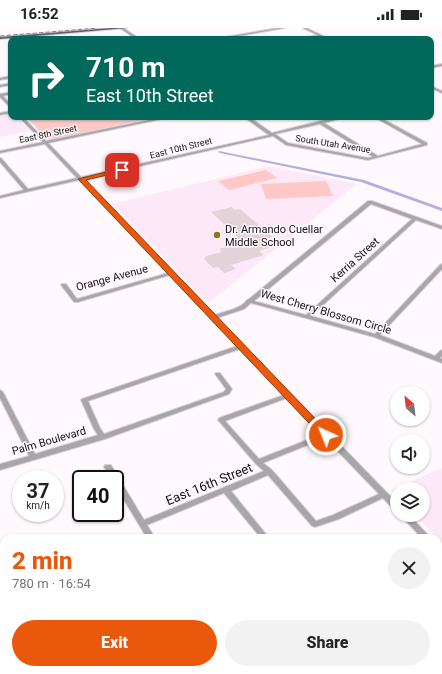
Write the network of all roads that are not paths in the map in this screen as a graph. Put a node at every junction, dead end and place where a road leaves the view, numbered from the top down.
1 (122, 28) edge
2 (125, 28) edge
3 (283, 28) edge
4 (304, 28) edge
5 (320, 35) joint
6 (24, 36) edge
7 (134, 36) edge
8 (240, 36) edge
9 (315, 36) edge
10 (0, 95) edge
11 (8, 102) edge
12 (24, 120) edge
13 (155, 120) edge
14 (251, 120) edge
15 (330, 120) edge
16 (382, 120) edge
17 (320, 122) junction
18 (272, 134) junction
19 (45, 142) junction
20 (0, 152) edge
21 (378, 157) junction
22 (0, 159) edge
23 (82, 179) junction
24 (27, 191) junction
25 (0, 197) edge
26 (415, 218) junction
27 (442, 228) edge
28 (442, 266) edge
29 (172, 273) junction
30 (64, 286) dead end
31 (249, 301) junction
32 (214, 317) junction
33 (307, 317) junction
34 (376, 336) junction
35 (242, 346) junction
36 (442, 352) edge
37 (439, 360) edge
38 (218, 374) dead end
39 (0, 392) edge
40 (289, 395) junction
41 (326, 435) junction
42 (103, 436) junction
43 (33, 456) junction
44 (258, 462) junction
45 (0, 467) edge
46 (108, 467) dead end
47 (269, 472) junction
48 (226, 490) junction
49 (384, 495) junction
50 (390, 501) edge
51 (411, 522) edge
52 (142, 524) junction
53 (148, 534) edge
54 (262, 534) edge
55 (423, 534) edge

1 - 2 main road
1 - 6 main road
1 - 7 street
3 - 8 street
4 - 5 street
5 - 9 street
10 - 11 street
12 - 19 street
13 - 19 street, East 8th Street
14 - 18 street, South Utah Avenue
15 - 17 street, East 10th Street
16 - 21 street, South Utah Avenue
17 - 18 street, East 10th Street
17 - 21 street
18 - 21 street, South Utah Avenue
18 - 23 street, East 10th Street
19 - 20 street, East 8th Street
19 - 23 street
22 - 24 street
23 - 24 street, East 10th Street
23 - 29 street
24 - 25 street, East 10th Street
26 - 27 street
26 - 31 street
26 - 33 street, Kerria Street
28 - 34 street
29 - 30 street, Orange Avenue
29 - 32 street
31 - 32 street
31 - 33 street, West Cherry Blossom Circle
32 - 35 street
33 - 34 street, West Cherry Blossom Circle
34 - 37 street, West Cherry Blossom Circle
35 - 40 street
35 - 42 street
36 - 37 street
38 - 42 street, Palm Boulevard
39 - 43 street
40 - 41 street
40 - 44 street
41 - 44 street, East 16th Street
41 - 49 street
42 - 43 street, Palm Boulevard
43 - 45 street, Palm Boulevard
44 - 47 street, East 16th Street
46 - 52 street
47 - 48 street, East 16th Street
47 - 49 street
48 - 52 street, East 16th Street
48 - 54 street
49 - 50 street
51 - 55 street
52 - 53 street

